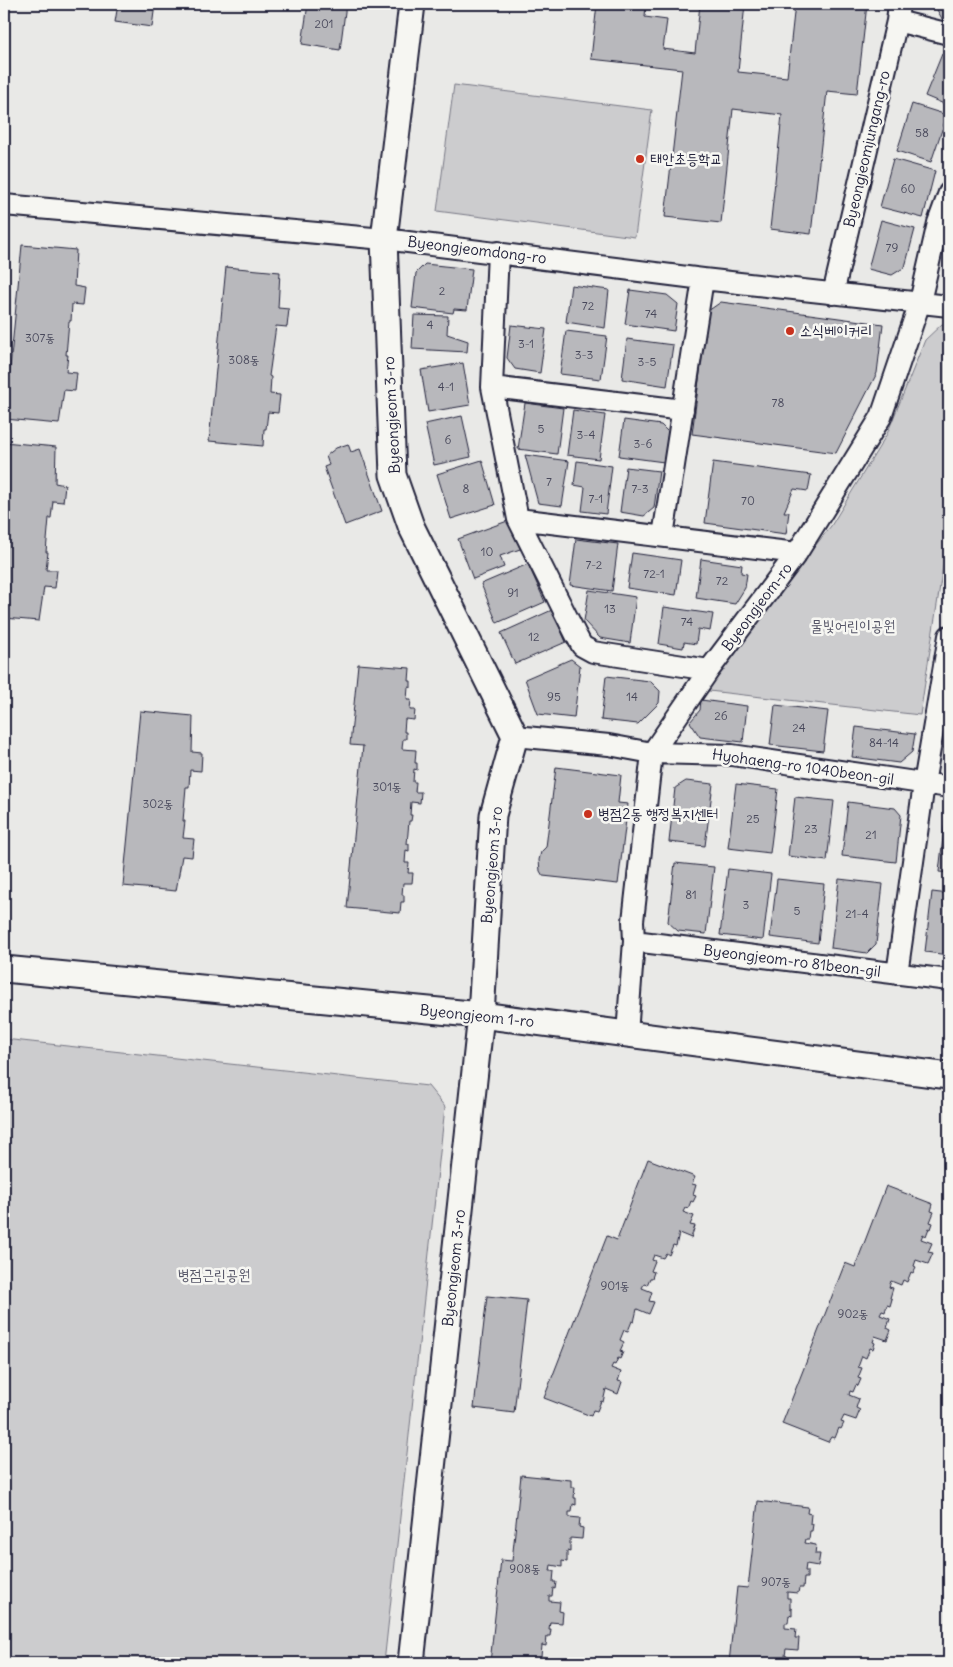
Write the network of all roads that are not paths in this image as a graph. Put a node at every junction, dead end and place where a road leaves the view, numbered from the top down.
1 (412, 4) edge
2 (898, 12) edge
3 (949, 34) edge
4 (949, 193) edge
5 (4, 205) edge
6 (384, 239) junction
7 (498, 252) junction
8 (704, 279) junction
9 (833, 294) junction
10 (920, 302) junction
11 (949, 306) edge
12 (492, 387) junction
13 (683, 410) junction
14 (518, 519) junction
15 (663, 536) junction
16 (797, 553) junction
17 (949, 636) edge
18 (709, 670) junction
19 (515, 736) junction
20 (652, 753) junction
21 (924, 784) junction
22 (949, 787) edge
23 (634, 942) junction
24 (4, 968) edge
25 (897, 974) junction
26 (949, 980) edge
27 (481, 1015) junction
28 (627, 1034) junction
29 (949, 1076) edge
30 (411, 1663) edge

1 - 6 street, Byeongjeom 3-ro
2 - 3 street
2 - 9 street, Byeongjeomjungang-ro
4 - 10 street, Byeongjeom-ro
5 - 6 street, Byeongjeomdong-ro
6 - 7 street, Byeongjeomdong-ro
6 - 19 street, Byeongjeom 3-ro
7 - 8 street, Byeongjeomdong-ro
7 - 12 street
8 - 9 street, Byeongjeomdong-ro
8 - 13 street
9 - 10 street, Byeongjeomdong-ro
10 - 11 street, Byeongjeomdong-ro
10 - 16 street, Byeongjeom-ro
12 - 13 street
12 - 14 street
13 - 15 street
14 - 15 street
14 - 18 street
15 - 16 street
16 - 18 street, Byeongjeom-ro
17 - 21 street
18 - 20 street, Byeongjeom-ro
19 - 20 street, Hyohaeng-ro 1040beon-gil
19 - 27 street, Byeongjeom 3-ro
20 - 21 street, Hyohaeng-ro 1040beon-gil
20 - 23 street, Byeongjeom-ro
21 - 22 street, Hyohaeng-ro 1040beon-gil
21 - 25 street
23 - 25 street, Byeongjeom-ro 81beon-gil
23 - 28 street, Byeongjeom-ro
24 - 27 street, Byeongjeom 1-ro
25 - 26 street, Byeongjeom-ro 81beon-gil
27 - 28 street, Byeongjeom 1-ro
27 - 30 street, Byeongjeom 3-ro
28 - 29 street, Byeongjeom 1-ro

